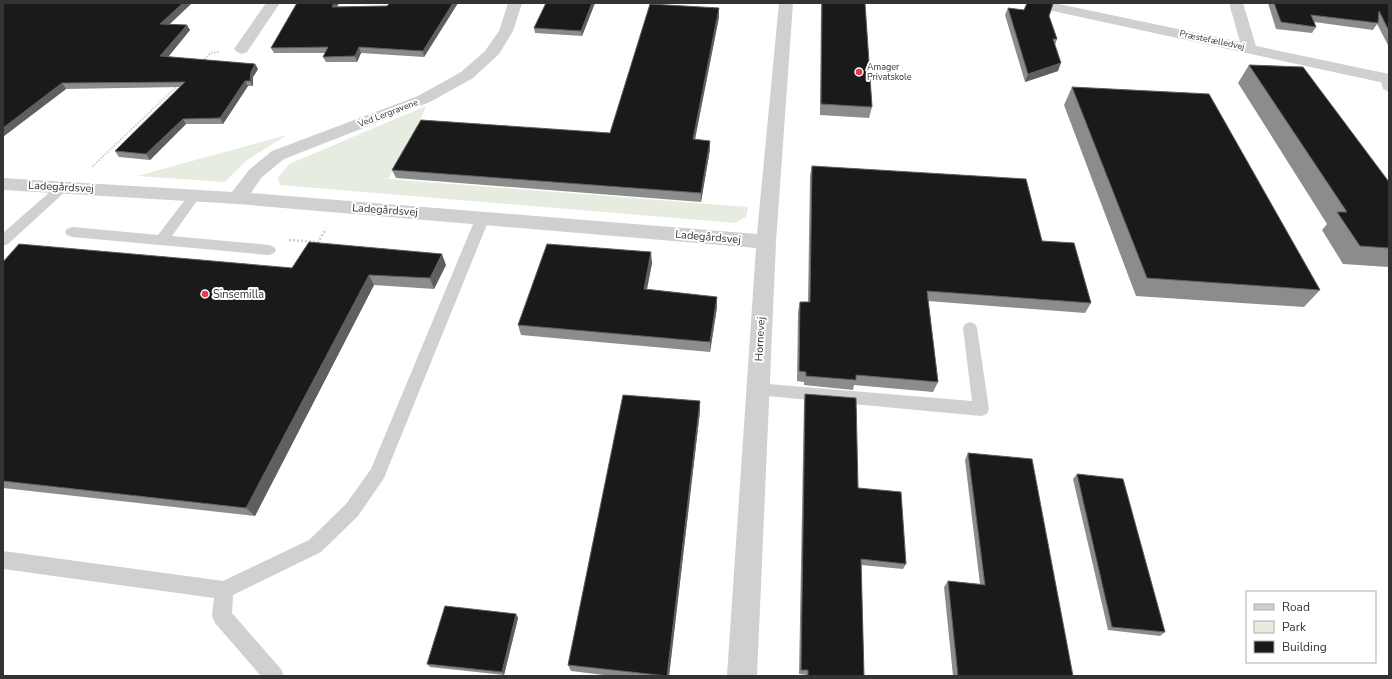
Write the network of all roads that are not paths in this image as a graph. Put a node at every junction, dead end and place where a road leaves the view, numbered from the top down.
1 (273, 3) edge
2 (515, 3) edge
3 (786, 3) edge
4 (1034, 3) edge
5 (1236, 3) edge
6 (242, 48) road end
7 (1249, 48) junction
8 (1388, 82) edge
9 (3, 184) edge
10 (67, 188) junction
11 (195, 195) junction
12 (237, 198) junction
13 (483, 217) junction
14 (72, 232) dead end
15 (162, 240) junction
16 (3, 241) edge
17 (766, 242) junction
18 (269, 250) road end
19 (970, 328) dead end
20 (757, 389) junction
21 (3, 560) edge
22 (224, 590) junction
23 (274, 676) edge
24 (742, 676) edge

1 - 6 street
2 - 12 street, Ved Lergravene
3 - 17 street, Hornevej
4 - 7 street, Præstefælledvej
5 - 7 street
7 - 8 street, Præstefælledvej
9 - 10 street, Ladegårdsvej
10 - 11 street, Ladegårdsvej
10 - 16 lane
11 - 12 street, Ladegårdsvej
11 - 15 lane
12 - 13 street, Ladegårdsvej
13 - 17 street, Ladegårdsvej
13 - 22 lane
14 - 15 lane
15 - 18 lane
17 - 20 street, Hornevej
19 - 20 lane
20 - 24 street, Hornevej
21 - 22 lane
22 - 23 lane

